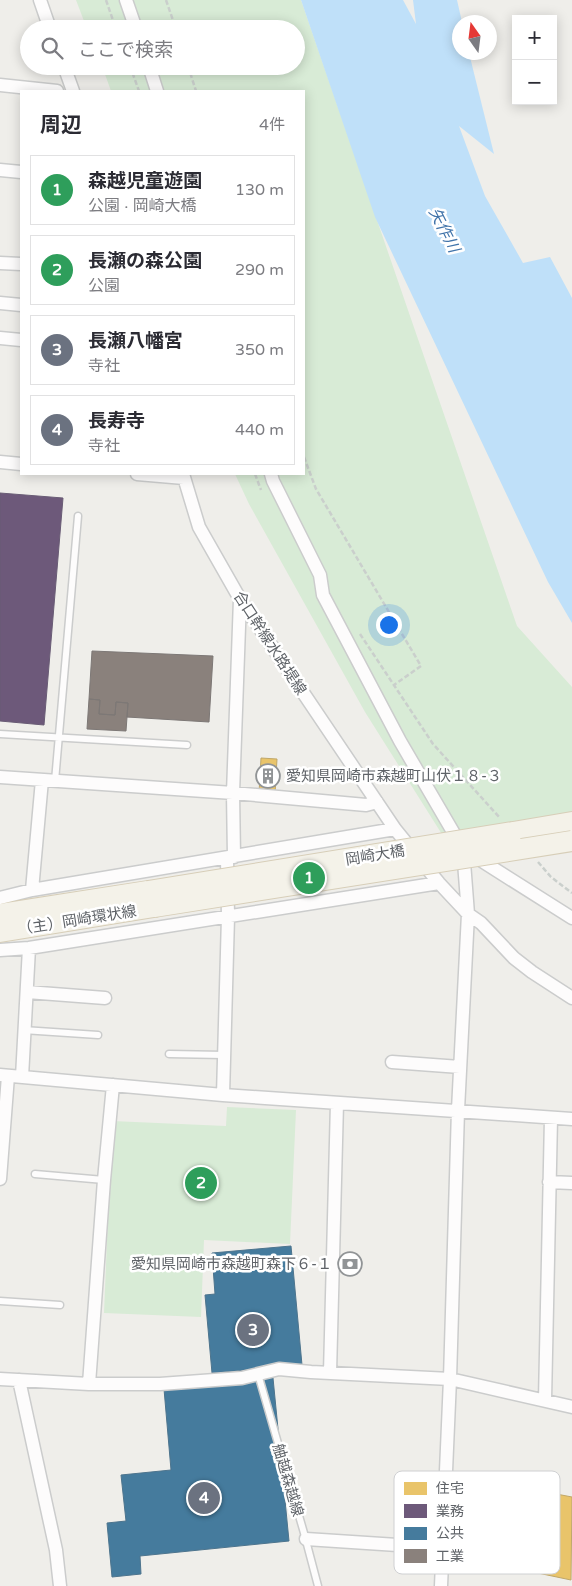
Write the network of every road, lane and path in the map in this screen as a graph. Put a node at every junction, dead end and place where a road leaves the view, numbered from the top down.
1 (40, 0) edge
2 (106, 0) edge
3 (126, 0) edge
4 (166, 0) edge
5 (47, 20) edge
6 (113, 20) edge
7 (133, 20) edge
8 (173, 20) edge
9 (67, 75) edge
10 (133, 75) edge
11 (152, 75) edge
12 (191, 75) edge
13 (0, 85) edge
14 (48, 90) edge
15 (73, 90) edge
16 (139, 90) edge
17 (158, 90) edge
18 (196, 90) edge
19 (0, 170) edge
20 (20, 172) edge
21 (0, 262) edge
22 (20, 264) edge
23 (0, 303) edge
24 (20, 305) edge
25 (0, 338) edge
26 (20, 340) edge
27 (305, 460) edge
28 (0, 462) edge
29 (20, 464) edge
30 (160, 475) edge
31 (271, 475) edge
32 (183, 476) edge
33 (78, 516) dead end
34 (240, 599) junction
35 (357, 630) dead end
36 (394, 685) junction
37 (0, 734) edge
38 (57, 738) junction
39 (187, 745) dead end
40 (0, 777) edge
41 (48, 780) junction
42 (234, 793) junction
43 (376, 802) junction
44 (572, 822) edge
45 (395, 829) junction
46 (512, 832) junction
47 (572, 841) edge
48 (464, 849) junction
49 (230, 857) junction
50 (538, 862) dead end
51 (439, 883) junction
52 (32, 890) junction
53 (572, 893) edge
54 (0, 898) edge
55 (151, 899) junction
56 (0, 914) edge
57 (468, 914) junction
58 (228, 917) junction
59 (572, 918) edge
60 (0, 932) edge
61 (29, 948) junction
62 (0, 950) edge
63 (27, 992) junction
64 (104, 998) dead end
65 (572, 998) edge
66 (24, 1030) junction
67 (98, 1034) dead end
68 (169, 1054) dead end
69 (224, 1055) junction
70 (392, 1062) dead end
71 (460, 1066) junction
72 (4, 1076) edge
73 (22, 1077) junction
74 (113, 1085) junction
75 (222, 1095) junction
76 (337, 1103) junction
77 (458, 1110) junction
78 (551, 1118) junction
79 (572, 1119) edge
80 (35, 1174) dead end
81 (0, 1179) edge
82 (104, 1180) junction
83 (549, 1182) junction
84 (572, 1183) edge
85 (0, 1301) edge
86 (60, 1305) dead end
87 (330, 1373) junction
88 (258, 1374) junction
89 (0, 1379) edge
90 (450, 1379) junction
91 (19, 1380) junction
92 (89, 1384) junction
93 (545, 1400) junction
94 (572, 1406) edge
95 (446, 1471) edge
96 (306, 1539) junction
97 (394, 1546) edge
98 (60, 1586) edge
99 (318, 1586) edge

1 - 5 street
2 - 6 path
3 - 7 street
4 - 8 path
9 - 15 street
10 - 16 path
11 - 17 street
12 - 18 path
13 - 14 street
19 - 20 street
21 - 22 street
23 - 24 street
25 - 26 street
27 - 36 path
28 - 29 street
30 - 32 street
31 - 48 street
32 - 34 street, 合口幹線水路堤線
33 - 38 lane
34 - 42 street
34 - 43 street, 合口幹線水路堤線
35 - 36 path
36 - 46 path
37 - 38 lane
38 - 39 lane
38 - 41 lane
40 - 41 street
41 - 42 street
41 - 52 street
42 - 43 street
42 - 49 street
43 - 45 street, 合口幹線水路堤線
44 - 46 main road, 岡崎大橋
45 - 49 street
45 - 51 street, 合口幹線水路堤線
46 - 55 main road, 岡崎大橋, bridge
47 - 55 main road, 岡崎大橋, bridge
48 - 57 street
48 - 59 street
49 - 52 street
49 - 58 street
50 - 53 path
51 - 57 street, 合口幹線水路堤線
51 - 58 street
52 - 54 street
55 - 56 main road, （主）岡崎環状線
55 - 60 main road, （主）岡崎環状線
57 - 65 street
57 - 71 street
58 - 61 street
58 - 69 street
61 - 62 street
61 - 63 street
63 - 64 street
63 - 66 street
66 - 67 lane
66 - 73 street
68 - 69 lane
69 - 75 street
70 - 71 street
71 - 77 street
72 - 73 street
72 - 81 street
73 - 74 street
74 - 75 street
74 - 82 street
75 - 76 street
76 - 77 street
76 - 87 street
77 - 78 street
77 - 90 street
78 - 79 street
78 - 83 street
80 - 82 lane
82 - 92 street
83 - 84 street
83 - 93 street
85 - 86 lane
87 - 88 street
87 - 90 street
88 - 92 street
88 - 96 lane, 舳越森越線
89 - 91 street
90 - 93 street
90 - 95 street
91 - 92 street
91 - 98 street
93 - 94 street
96 - 97 street
96 - 99 lane, 舳越森越線

